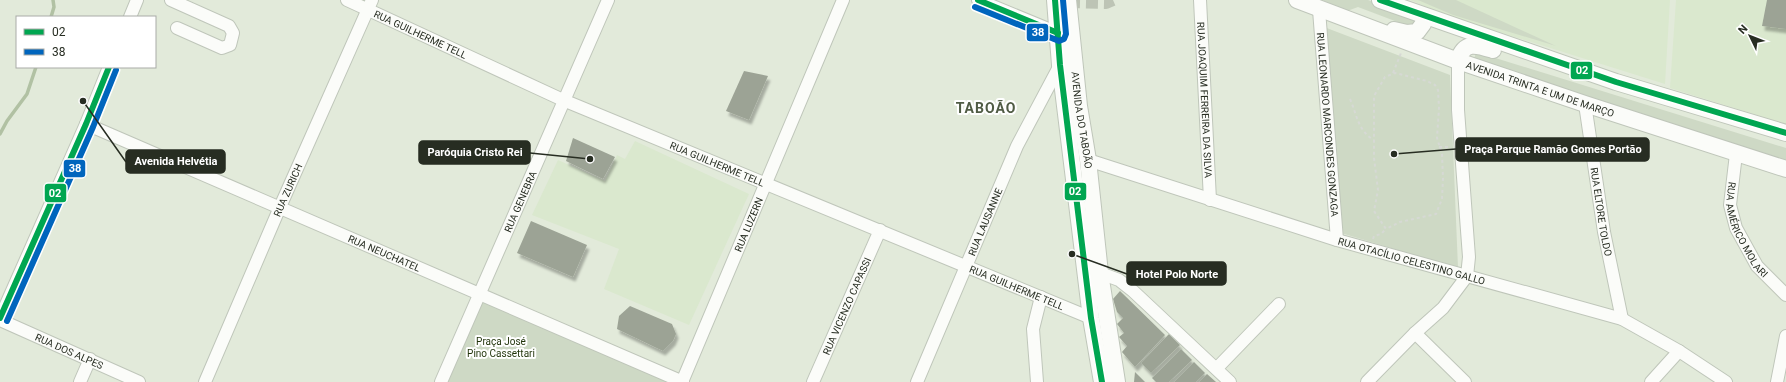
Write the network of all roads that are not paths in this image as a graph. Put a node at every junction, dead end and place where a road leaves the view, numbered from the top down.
1 (137, 0) edge
2 (172, 0) edge
3 (347, 0) edge
4 (608, 0) edge
5 (843, 0) edge
6 (978, 0) edge
7 (1055, 0) edge
8 (1068, 0) edge
9 (1200, 0) edge
10 (1297, 0) edge
11 (1380, 0) edge
12 (370, 5) edge
13 (1319, 10) junction
14 (130, 16) edge
15 (1424, 16) junction
16 (1342, 18) junction
17 (177, 28) dead end
18 (1065, 33) junction
19 (1545, 58) junction
20 (1458, 61) junction
21 (1060, 65) junction
22 (109, 68) edge
23 (563, 100) junction
24 (1585, 104) junction
25 (86, 124) junction
26 (1786, 133) edge
27 (1736, 154) junction
28 (1088, 160) junction
29 (1786, 169) edge
30 (765, 183) junction
31 (1210, 200) junction
32 (280, 207) junction
33 (880, 230) junction
34 (1337, 240) junction
35 (967, 266) junction
36 (1100, 273) junction
37 (1467, 276) junction
38 (479, 293) junction
39 (1786, 295) edge
40 (1041, 297) junction
41 (1279, 304) dead end
42 (1091, 318) junction
43 (0, 319) edge
44 (1622, 319) junction
45 (1415, 333) junction
46 (1786, 336) edge
47 (1679, 351) junction
48 (90, 359) junction
49 (1217, 368) junction
50 (80, 382) edge
51 (139, 382) edge
52 (206, 382) edge
53 (441, 382) edge
54 (682, 382) edge
55 (813, 382) edge
56 (917, 382) edge
57 (1037, 382) edge
58 (1102, 382) edge
59 (1117, 382) edge
60 (1230, 382) edge
61 (1367, 382) edge
62 (1465, 382) edge
63 (1650, 382) edge
64 (1726, 382) edge
65 (1777, 382) edge

1 - 14 street
2 - 17 street
3 - 12 street, RUA GUILHERME TELL
4 - 23 street, RUA GENEBRA
5 - 30 street, RUA LUZERN
6 - 18 street
7 - 18 main road, AVENIDA DO TABOÃO
8 - 18 main road, AVENIDA DO TABOÃO
9 - 31 street, RUA JOAQUIM FERREIRA DA SILVA
10 - 13 main road, AVENIDA TRINTA E UM DE MARÇO
11 - 15 main road
12 - 23 street, RUA GUILHERME TELL
12 - 32 street, RUA ZURICH
13 - 16 main road, AVENIDA TRINTA E UM DE MARÇO
13 - 34 street, RUA LEONARDO MARCONDES GONZAGA
15 - 16 main road
15 - 19 main road
16 - 20 main road, AVENIDA TRINTA E UM DE MARÇO
18 - 21 main road, AVENIDA DO TABOÃO
18 - 28 main road, AVENIDA DO TABOÃO
19 - 20 main road
19 - 26 main road
20 - 24 main road, AVENIDA TRINTA E UM DE MARÇO
20 - 37 street
21 - 35 street, RUA LAUSANNE
21 - 42 main road, AVENIDA DO TABOÃO
22 - 25 street
23 - 30 street, RUA GUILHERME TELL
23 - 38 street, RUA GENEBRA
24 - 27 main road, AVENIDA TRINTA E UM DE MARÇO
24 - 44 street, RUA ELTORE TOLDO
25 - 32 street, RUA NEUCHATEL
25 - 43 street
27 - 29 main road, AVENIDA TRINTA E UM DE MARÇO
27 - 39 street, RUA AMÉRICO MOLARI
28 - 31 street, RUA OTACÍLIO CELESTINO GALLO
28 - 36 main road, AVENIDA DO TABOÃO
30 - 33 street, RUA GUILHERME TELL
30 - 54 street, RUA LUZERN
31 - 34 street, RUA OTACÍLIO CELESTINO GALLO
32 - 38 street, RUA NEUCHATEL
32 - 52 street, RUA ZURICH
33 - 35 street, RUA GUILHERME TELL
33 - 55 street, RUA VICENZO CAPASSI
34 - 37 street, RUA OTACÍLIO CELESTINO GALLO
35 - 40 street, RUA GUILHERME TELL
35 - 56 street, RUA LAUSANNE
36 - 49 street
36 - 59 main road, AVENIDA DO TABOÃO
37 - 44 street, RUA OTACÍLIO CELESTINO GALLO
37 - 45 street
38 - 53 street, RUA GENEBRA
38 - 54 street, RUA NEUCHATEL
40 - 42 street, RUA GUILHERME TELL
40 - 57 street
41 - 49 street
42 - 58 main road, AVENIDA DO TABOÃO
43 - 48 street, RUA DOS ALPES
44 - 47 street, RUA OTACÍLIO CELESTINO GALLO
45 - 61 street
45 - 62 street
46 - 65 street
47 - 63 street
47 - 64 street, RUA OTACÍLIO CELESTINO GALLO
48 - 50 street
48 - 51 street, RUA DOS ALPES
49 - 60 street

